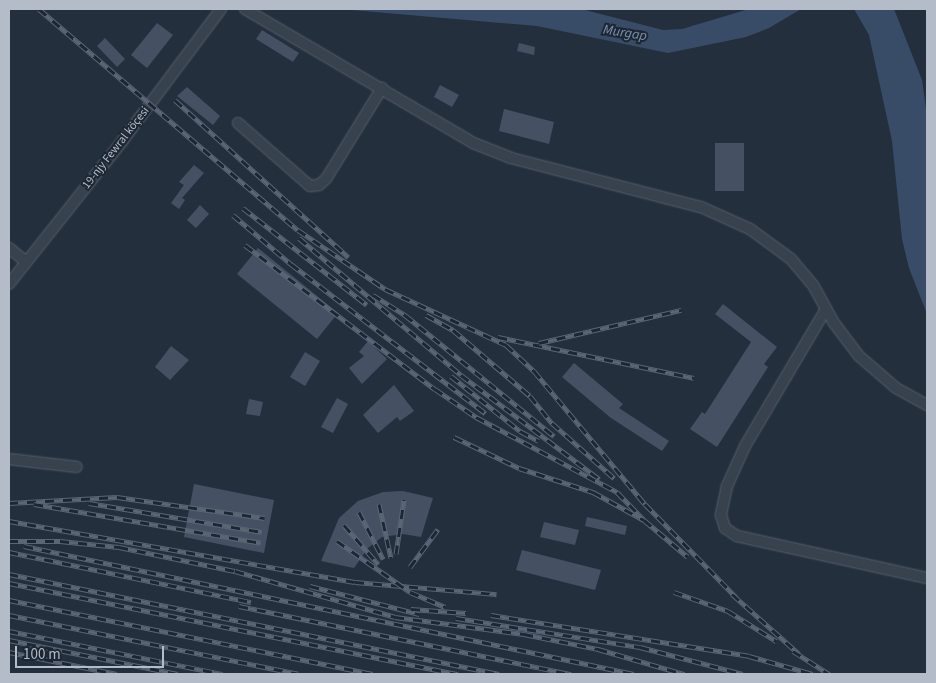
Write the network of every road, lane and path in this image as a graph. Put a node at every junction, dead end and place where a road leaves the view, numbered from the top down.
1 (221, 9) edge
2 (245, 9) edge
3 (382, 88) junction
4 (238, 123) dead end
5 (9, 248) edge
6 (26, 262) junction
7 (9, 284) edge
8 (826, 308) junction
9 (927, 405) edge
10 (9, 459) edge
11 (77, 467) dead end
12 (927, 578) edge

1 - 6 street, 19-njy Fewral köçesi
2 - 3 street
3 - 4 street
3 - 8 street
5 - 6 street
6 - 7 street, 19-njy Fewral köçesi
8 - 9 street
8 - 12 street
10 - 11 street

